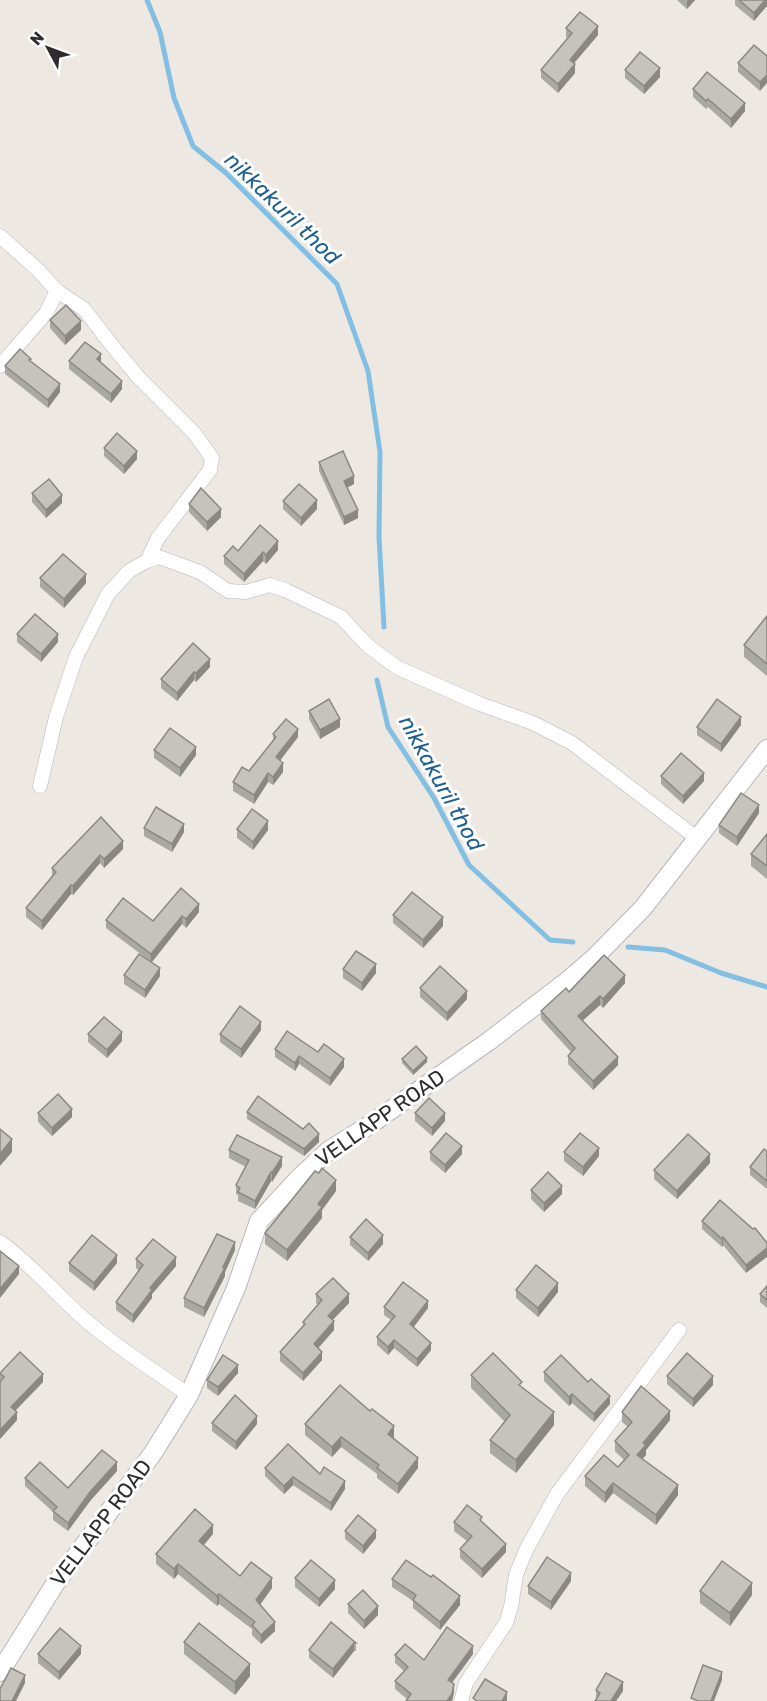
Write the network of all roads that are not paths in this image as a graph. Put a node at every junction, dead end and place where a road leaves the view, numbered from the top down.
1 (0, 236) edge
2 (57, 291) junction
3 (0, 366) edge
4 (147, 561) junction
5 (767, 748) edge
6 (40, 786) dead end
7 (698, 839) junction
8 (0, 1242) edge
9 (679, 1330) dead end
10 (189, 1395) junction
11 (0, 1672) edge
12 (461, 1701) edge

1 - 2 street
2 - 3 street
2 - 4 street
4 - 6 street
4 - 7 street
5 - 7 main road, VELLAPP ROAD
7 - 10 main road, VELLAPP ROAD
8 - 10 street
9 - 12 street
10 - 11 main road, VELLAPP ROAD

